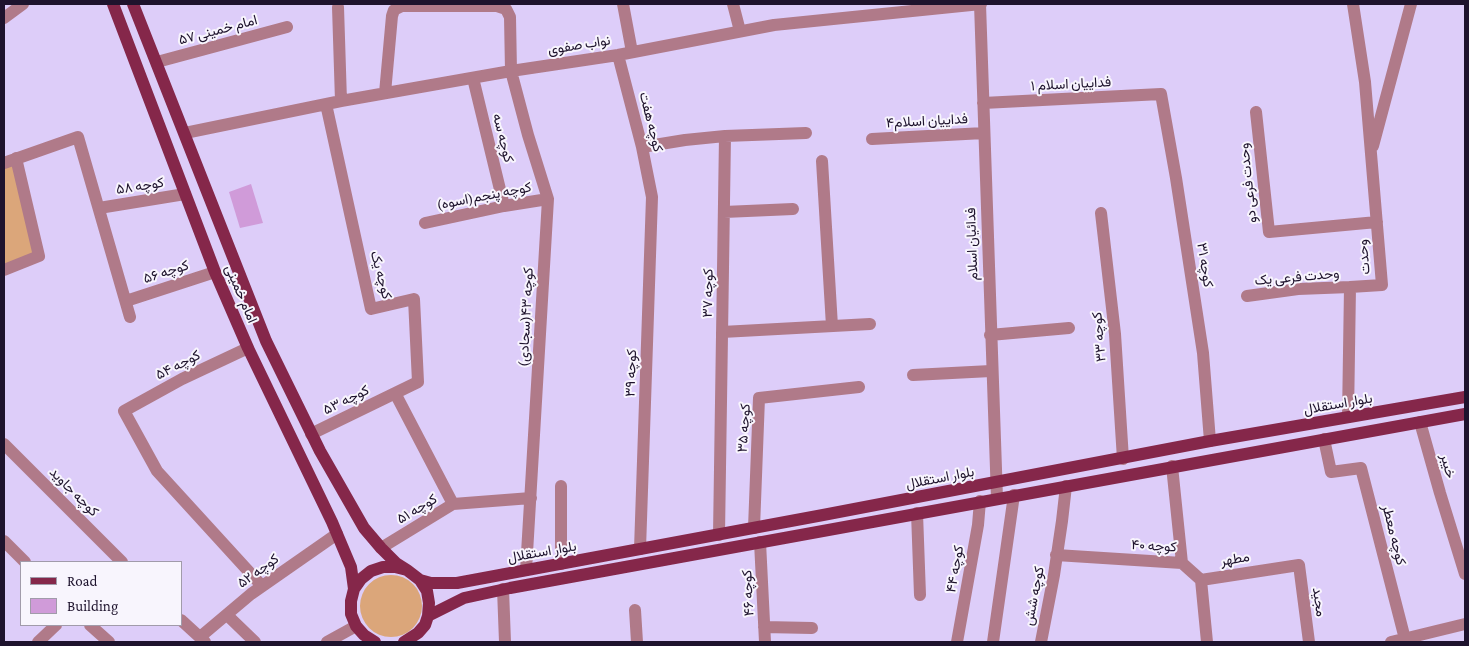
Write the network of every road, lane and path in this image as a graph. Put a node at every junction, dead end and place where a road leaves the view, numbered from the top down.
1 (23, 4) edge
2 (112, 4) edge
3 (133, 4) edge
4 (623, 4) edge
5 (733, 4) edge
6 (980, 4) edge
7 (1353, 4) edge
8 (1411, 4) edge
9 (484, 5) edge
10 (338, 7) dead end
11 (4, 18) edge
12 (287, 27) dead end
13 (740, 32) junction
14 (632, 52) junction
15 (618, 55) junction
16 (157, 62) junction
17 (511, 71) junction
18 (473, 78) junction
19 (385, 93) junction
20 (1161, 94) joint
21 (341, 101) junction
22 (983, 103) junction
23 (326, 104) junction
24 (1256, 112) dead end
25 (806, 132) dead end
26 (185, 133) junction
27 (984, 133) junction
28 (725, 136) junction
29 (872, 139) dead end
30 (642, 147) junction
31 (1371, 155) junction
32 (10, 161) edge
33 (822, 161) dead end
34 (185, 194) junction
35 (652, 197) joint
36 (548, 199) junction
37 (504, 206) junction
38 (99, 208) junction
39 (793, 209) dead end
40 (724, 212) junction
41 (1101, 213) dead end
42 (1376, 222) junction
43 (425, 223) dead end
44 (4, 270) edge
45 (215, 272) junction
46 (1350, 287) junction
47 (1246, 296) dead end
48 (126, 301) junction
49 (130, 317) dead end
50 (870, 324) dead end
51 (832, 326) junction
52 (1069, 328) dead end
53 (722, 332) junction
54 (990, 335) junction
55 (248, 348) junction
56 (991, 371) junction
57 (913, 375) dead end
58 (859, 387) dead end
59 (395, 393) junction
60 (1465, 397) edge
61 (1465, 414) edge
62 (1348, 417) junction
63 (1420, 422) junction
64 (311, 434) junction
65 (1324, 439) junction
66 (1210, 441) junction
67 (4, 444) edge
68 (1123, 459) junction
69 (1172, 466) junction
70 (995, 483) junction
71 (561, 486) dead end
72 (1066, 486) junction
73 (1014, 495) junction
74 (531, 498) junction
75 (997, 498) junction
76 (980, 501) junction
77 (453, 504) junction
78 (917, 513) junction
79 (754, 528) junction
80 (337, 534) junction
81 (719, 535) junction
82 (4, 541) edge
83 (760, 542) junction
84 (381, 548) junction
85 (640, 549) junction
86 (1056, 555) junction
87 (25, 561) edge
88 (121, 561) edge
89 (1182, 563) junction
90 (561, 564) junction
91 (1299, 565) joint
92 (407, 570) junction
93 (526, 570) junction
94 (1465, 574) edge
95 (420, 580) junction
96 (1201, 580) junction
97 (262, 586) junction
98 (354, 589) junction
99 (503, 589) junction
100 (920, 595) dead end
101 (635, 610) dead end
102 (226, 615) junction
103 (428, 616) junction
104 (182, 621) edge
105 (1465, 624) edge
106 (55, 626) edge
107 (91, 626) edge
108 (356, 626) junction
109 (764, 627) junction
110 (812, 628) dead end
111 (1404, 639) junction
112 (203, 640) edge
113 (409, 641) edge
114 (38, 642) edge
115 (109, 642) edge
116 (256, 642) edge
117 (327, 642) edge
118 (375, 642) edge
119 (505, 642) edge
120 (637, 642) edge
121 (765, 642) edge
122 (958, 642) edge
123 (993, 642) edge
124 (1040, 642) edge
125 (1207, 642) edge
126 (1310, 642) edge
127 (1390, 642) edge

1 - 11 street
2 - 34 main road, امام خمینی
3 - 16 main road, امام خمینی
4 - 14 street
5 - 13 street
6 - 13 street, نواب صفوی
6 - 22 street, فدائیان اسلام
7 - 31 street, وحدت
8 - 31 street, وحدت
9 - 17 street, کوچه ۴۳(سجادی)
9 - 19 street
10 - 21 street
12 - 16 street, امام خمینی ۵۷
13 - 14 street, نواب صفوی
14 - 15 street, نواب صفوی
15 - 17 street, نواب صفوی
15 - 30 street, کوچه هفت
16 - 26 main road, امام خمینی
17 - 18 street, نواب صفوی
17 - 36 street, کوچه ۴۳(سجادی)
18 - 19 street, نواب صفوی
18 - 37 street, کوچه سه
19 - 21 street, نواب صفوی
20 - 22 street, فداییان اسلام ۱
20 - 66 street, کوچه ۳۱
21 - 23 street, نواب صفوی
22 - 27 street, فدائیان اسلام
23 - 26 street, نواب صفوی
23 - 59 street, کوچه یک
24 - 42 street, وحدت فرعی دو
25 - 28 street
26 - 64 main road, امام خمینی
27 - 29 street, فداییان اسلام۴
27 - 54 street, فدائیان اسلام
28 - 30 street
28 - 40 street, کوچه ۳۷
30 - 35 street, کوچه هفت
31 - 42 street, وحدت
32 - 38 street
32 - 44 street
33 - 51 street
34 - 38 street, کوچه ۵۸
34 - 45 main road, امام خمینی
35 - 85 street, کوچه ۳۹
36 - 37 street, کوچه پنجم(اسوه)
36 - 74 street, کوچه ۴۳(سجادی)
37 - 43 street, کوچه پنجم(اسوه)
38 - 48 street
39 - 40 street
40 - 53 street, کوچه ۳۷
41 - 68 street, کوچه ۳۳
42 - 46 street, وحدت
45 - 48 street, کوچه ۵۶
45 - 55 main road, امام خمینی
46 - 47 street, وحدت فرعی یک
46 - 62 street, وحدت
48 - 49 street
50 - 51 street
51 - 53 street
52 - 54 street
53 - 81 street, کوچه ۳۷
54 - 56 street, فدائیان اسلام
55 - 80 main road, امام خمینی
55 - 97 street, کوچه ۵۴
56 - 57 street
56 - 70 street, فدائیان اسلام
58 - 79 street, کوچه ۳۵
59 - 64 street, کوچه ۵۳
59 - 77 street
60 - 62 main road, بلوار استقلال
61 - 63 main road
62 - 66 main road, بلوار استقلال
63 - 65 main road
63 - 94 street, خیبر
64 - 84 main road, امام خمینی
65 - 69 main road
65 - 111 street, کوچه معطر
66 - 68 main road, بلوار استقلال
67 - 88 street, کوچه جاوید
68 - 70 main road, بلوار استقلال
69 - 72 main road
69 - 89 street, کوچه ۴۰
70 - 75 street, فدائیان اسلام
70 - 79 main road, بلوار استقلال
71 - 90 street
72 - 73 main road
72 - 86 street, کوچه شش
73 - 75 main road
73 - 123 street
74 - 77 street, کوچه ۵۱
74 - 93 street, کوچه ۴۳(سجادی)
75 - 76 main road
76 - 78 main road
76 - 122 street, کوچه ۴۴
77 - 84 street, کوچه ۵۱
78 - 83 main road
78 - 100 street
79 - 81 main road, بلوار استقلال
80 - 97 street, کوچه ۵۲
80 - 98 main road, امام خمینی
81 - 85 main road, بلوار استقلال
82 - 87 street
83 - 99 main road
83 - 109 street, کوچه ۴۶
84 - 92 main road, امام خمینی
85 - 90 main road, بلوار استقلال
86 - 89 street, کوچه ۴۰
86 - 124 street, کوچه شش
89 - 96 street
90 - 93 main road, بلوار استقلال
91 - 96 street, مطهر
91 - 126 street, مجید
92 - 95 main road, امام خمینی
92 - 98 main road
93 - 95 main road, بلوار استقلال
95 - 103 main road
96 - 125 street
97 - 102 street, کوچه ۵۲
98 - 108 main road, امام خمینی
99 - 103 main road
99 - 119 street
101 - 120 street
102 - 112 street, کوچه ۵۲
102 - 116 street
103 - 113 main road
104 - 112 street
105 - 111 street
106 - 114 street
107 - 115 street
108 - 117 street
108 - 118 main road
109 - 110 street
109 - 121 street, کوچه ۴۶
111 - 127 street

